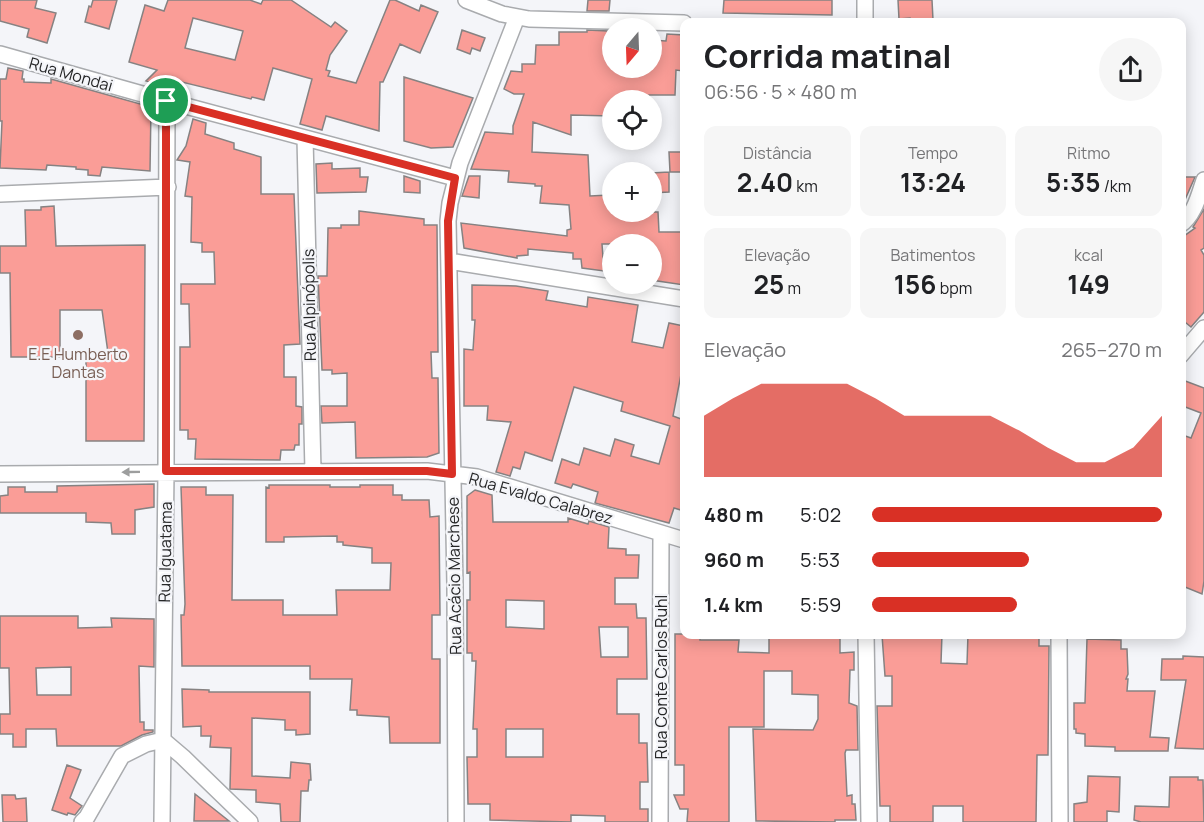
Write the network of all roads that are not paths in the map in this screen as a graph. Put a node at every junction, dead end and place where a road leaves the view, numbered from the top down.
1 (466, 0) edge
2 (865, 0) edge
3 (517, 17) junction
4 (865, 18) edge
5 (680, 23) edge
6 (0, 54) edge
7 (166, 101) junction
8 (305, 138) junction
9 (455, 178) junction
10 (1204, 180) edge
11 (168, 187) junction
12 (0, 194) edge
13 (1186, 221) edge
14 (449, 261) junction
15 (680, 298) edge
16 (1204, 328) edge
17 (1186, 349) edge
18 (166, 471) junction
19 (313, 471) junction
20 (0, 474) edge
21 (452, 474) junction
22 (661, 533) junction
23 (680, 539) edge
24 (866, 639) edge
25 (1059, 639) edge
26 (163, 740) junction
27 (82, 822) edge
28 (162, 822) edge
29 (250, 822) edge
30 (456, 822) edge
31 (660, 822) edge
32 (870, 822) edge
33 (1060, 822) edge

1 - 3 street
2 - 4 street
3 - 5 street
3 - 9 street, Rua Acácio Marchese
6 - 7 street, Rua Mondai
7 - 8 street, Rua Mondai
7 - 11 street, Rua Iguatama
8 - 9 street, Rua Mondai
8 - 19 street, Rua Alpinópolis
9 - 14 street, Rua Acácio Marchese
10 - 13 street
11 - 12 street
11 - 18 street, Rua Iguatama
14 - 15 street
14 - 21 street, Rua Acácio Marchese
16 - 17 street
18 - 19 street, Rua Evaldo Calabrez
18 -> 20 street, Rua Evaldo Calabrez
18 - 26 street, Rua Iguatama
19 - 21 street, Rua Evaldo Calabrez
21 - 22 street, Rua Evaldo Calabrez
21 - 30 street, Rua Acácio Marchese
22 - 23 street, Rua Evaldo Calabrez
22 - 31 street, Rua Conte Carlos Ruhl
24 - 32 street
25 - 33 street
26 - 27 street
26 - 28 street, Rua Iguatama
26 - 29 street

